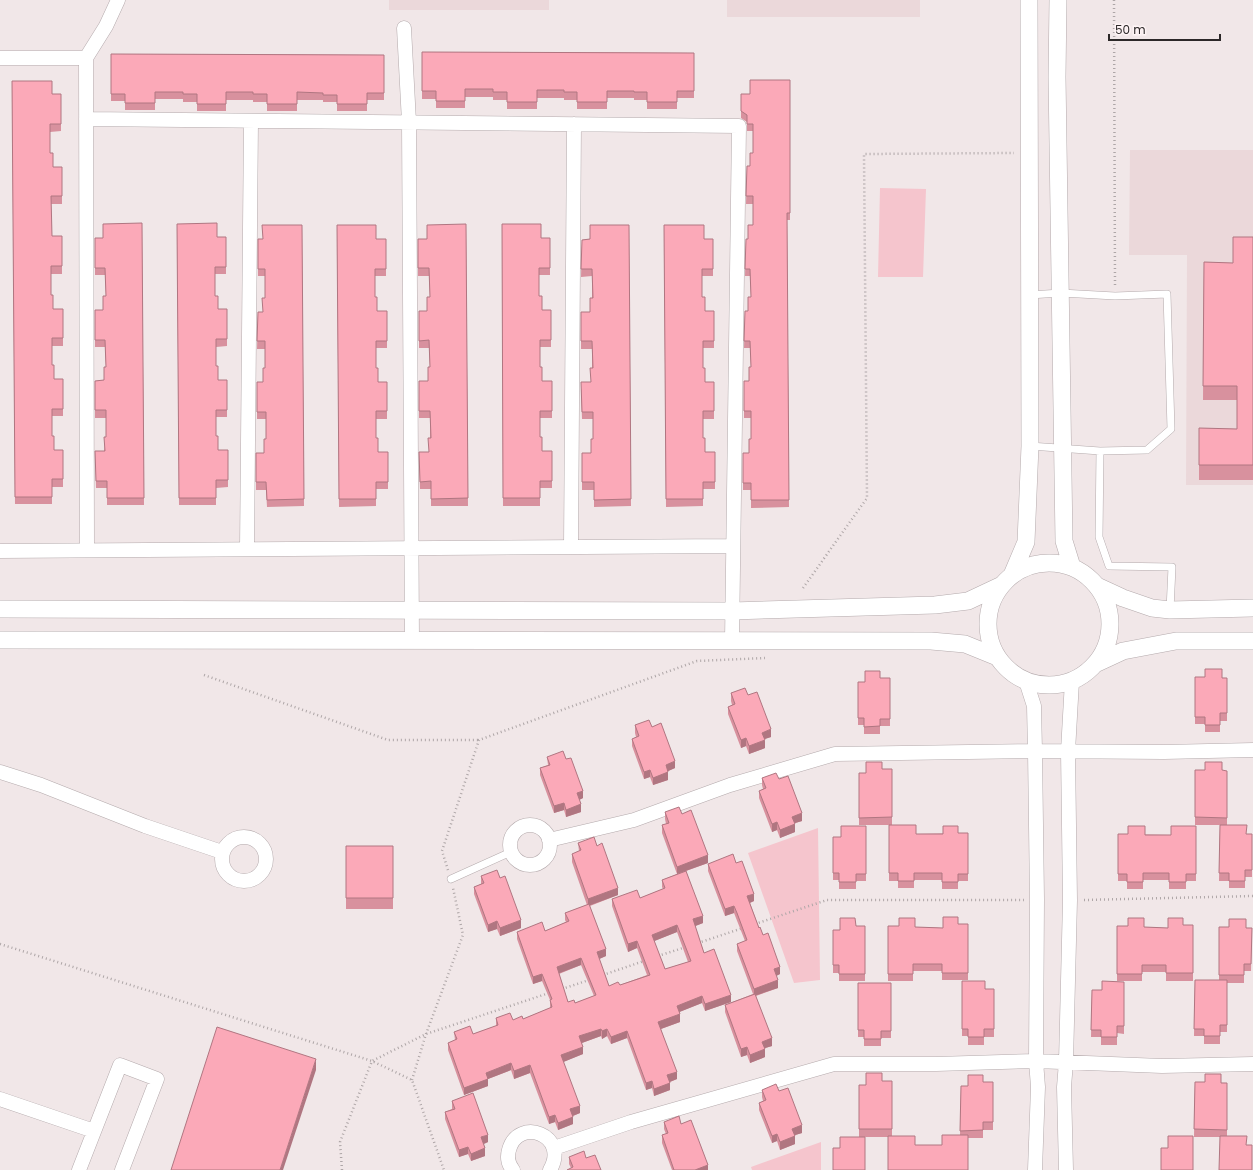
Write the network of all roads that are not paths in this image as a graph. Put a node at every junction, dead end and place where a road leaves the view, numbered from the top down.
1 (118, 0) edge
2 (1029, 0) edge
3 (1058, 0) edge
4 (404, 28) dead end
5 (0, 58) edge
6 (86, 58) junction
7 (86, 119) junction
8 (251, 121) junction
9 (409, 122) junction
10 (574, 124) junction
11 (1061, 293) junction
12 (1029, 295) junction
13 (1030, 446) junction
14 (1064, 447) junction
15 (1100, 451) junction
16 (733, 546) junction
17 (571, 547) junction
18 (411, 548) junction
19 (247, 549) junction
20 (87, 550) junction
21 (0, 551) edge
22 (1072, 567) junction
23 (1007, 580) junction
24 (1098, 586) junction
25 (1253, 608) edge
26 (0, 609) edge
27 (412, 610) junction
28 (1170, 610) junction
29 (732, 612) junction
30 (0, 640) edge
31 (412, 640) junction
32 (732, 640) junction
33 (1253, 641) edge
34 (997, 657) junction
35 (1095, 664) junction
36 (1026, 681) junction
37 (1072, 681) junction
38 (1253, 750) edge
39 (1035, 751) junction
40 (1068, 751) junction
41 (0, 772) edge
42 (549, 840) junction
43 (222, 852) dead end
44 (511, 852) junction
45 (451, 879) road end
46 (1036, 1061) junction
47 (1066, 1062) junction
48 (1253, 1064) edge
49 (0, 1099) edge
50 (94, 1131) junction
51 (554, 1148) junction
52 (79, 1170) edge
53 (122, 1170) edge
54 (513, 1170) edge
55 (550, 1170) edge
56 (1035, 1170) edge
57 (1066, 1170) edge

1 - 6 street
2 - 12 street
3 - 11 street
4 - 9 street
5 - 6 street
6 - 7 street
7 - 8 street
7 - 20 street
8 - 9 street
8 - 19 street
9 - 10 street
9 - 18 street
10 - 16 street
10 - 17 street
11 - 12 lane
11 - 14 street
11 - 15 lane
12 - 13 street
13 - 14 lane
13 - 23 street
14 - 15 lane
14 - 22 street
15 - 28 lane
16 - 17 street
16 - 29 street
17 - 18 street
18 - 19 street
18 - 27 street
19 - 20 street
20 - 21 street
22 - 23 street
22 - 24 street
23 - 29 street
23 - 34 street
24 - 28 street
24 - 35 street
25 - 28 street
26 - 27 street
27 - 29 street
27 - 31 street
29 - 32 street
30 - 31 street
31 - 32 street
32 - 34 street
33 - 35 street
34 - 36 street
35 - 37 street
36 - 37 street
36 - 39 street
37 - 40 street
38 - 40 street
39 - 40 street
39 - 42 street
39 - 46 street
40 - 47 street
41 - 43 street
42 - 44 street
42 - 44 street
44 - 45 lane
46 - 47 street
46 - 51 street
46 - 56 street
47 - 48 street
47 - 57 street
49 - 50 street
50 - 52 street
50 - 53 street
51 - 54 street
51 - 55 street

